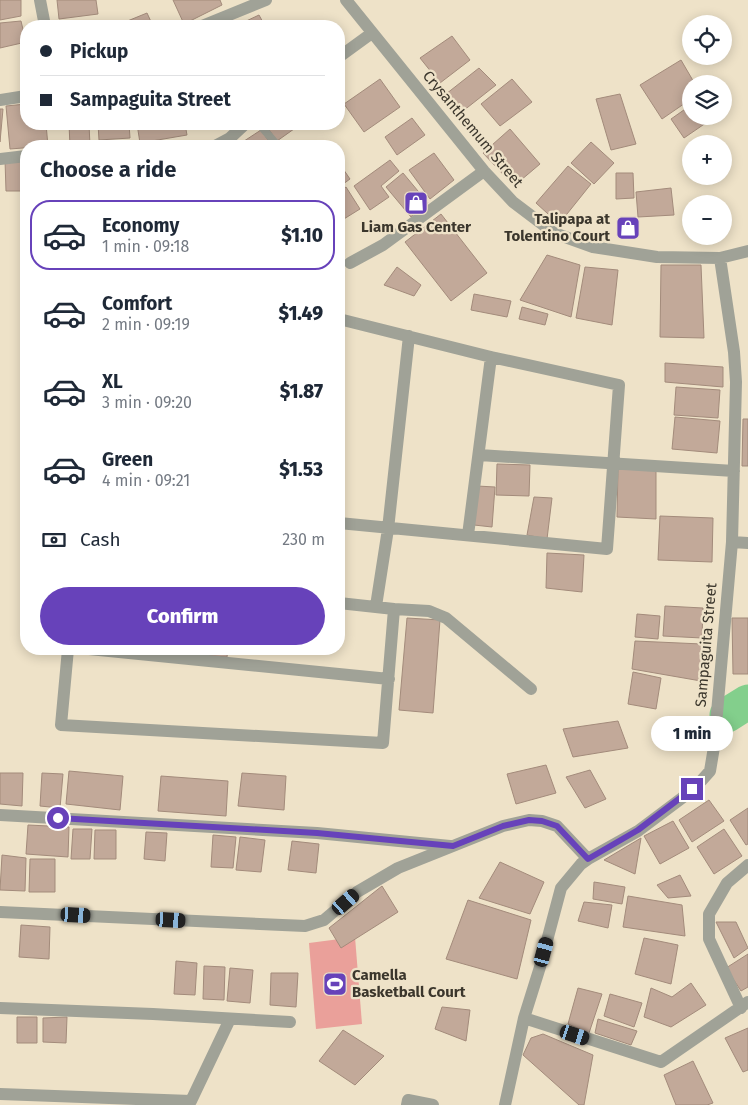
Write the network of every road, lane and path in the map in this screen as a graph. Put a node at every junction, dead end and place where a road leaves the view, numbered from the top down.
1 (40, 0) edge
2 (228, 0) edge
3 (266, 0) edge
4 (346, 0) edge
5 (233, 13) junction
6 (43, 20) edge
7 (216, 20) edge
8 (372, 33) junction
9 (345, 53) edge
10 (20, 97) edge
11 (0, 100) edge
12 (239, 130) edge
13 (264, 130) edge
14 (226, 140) edge
15 (273, 140) edge
16 (20, 157) edge
17 (0, 160) edge
18 (484, 171) junction
19 (748, 251) edge
20 (720, 258) junction
21 (350, 263) dead end
22 (345, 320) edge
23 (409, 336) junction
24 (491, 356) junction
25 (479, 455) junction
26 (614, 464) junction
27 (734, 471) junction
28 (345, 524) edge
29 (388, 529) junction
30 (468, 535) junction
31 (732, 542) junction
32 (748, 543) edge
33 (345, 603) edge
34 (376, 606) junction
35 (394, 608) junction
36 (67, 655) edge
37 (149, 655) edge
38 (389, 679) junction
39 (531, 689) dead end
40 (0, 815) edge
41 (453, 846) junction
42 (588, 859) junction
43 (748, 865) edge
44 (0, 912) edge
45 (745, 1005) edge
46 (0, 1008) edge
47 (524, 1018) junction
48 (230, 1019) junction
49 (290, 1022) dead end
50 (0, 1094) edge
51 (407, 1105) edge
52 (433, 1105) edge
53 (505, 1105) edge

1 - 6 street
2 - 5 street
3 - 5 street
4 - 8 street, Crysanthemum Street
5 - 7 street
8 - 9 street
8 - 18 street, Crysanthemum Street
10 - 11 street
12 - 14 street
13 - 15 lane
16 - 17 street
18 - 20 street, Crysanthemum Street
18 - 21 street
19 - 20 street, Crysanthemum Street
20 - 27 street, Sampaguita Street
22 - 23 street
23 - 24 street
23 - 29 street
24 - 25 street
24 - 26 street
25 - 26 street
25 - 30 street
26 - 27 street
26 - 30 street
27 - 31 street, Sampaguita Street
28 - 29 street
29 - 30 street
29 - 34 street
31 - 32 street
31 - 42 street, Sampaguita Street
33 - 34 street
34 - 35 street
35 - 38 street
35 - 39 street
36 - 38 street
37 - 38 street
40 - 41 street
41 - 42 street
41 - 44 street
42 - 47 street, Sampaguita Street
43 - 45 street
45 - 47 street
46 - 48 street
47 - 53 street, Sampaguita Street
48 - 49 street
48 - 50 street
51 - 52 street

